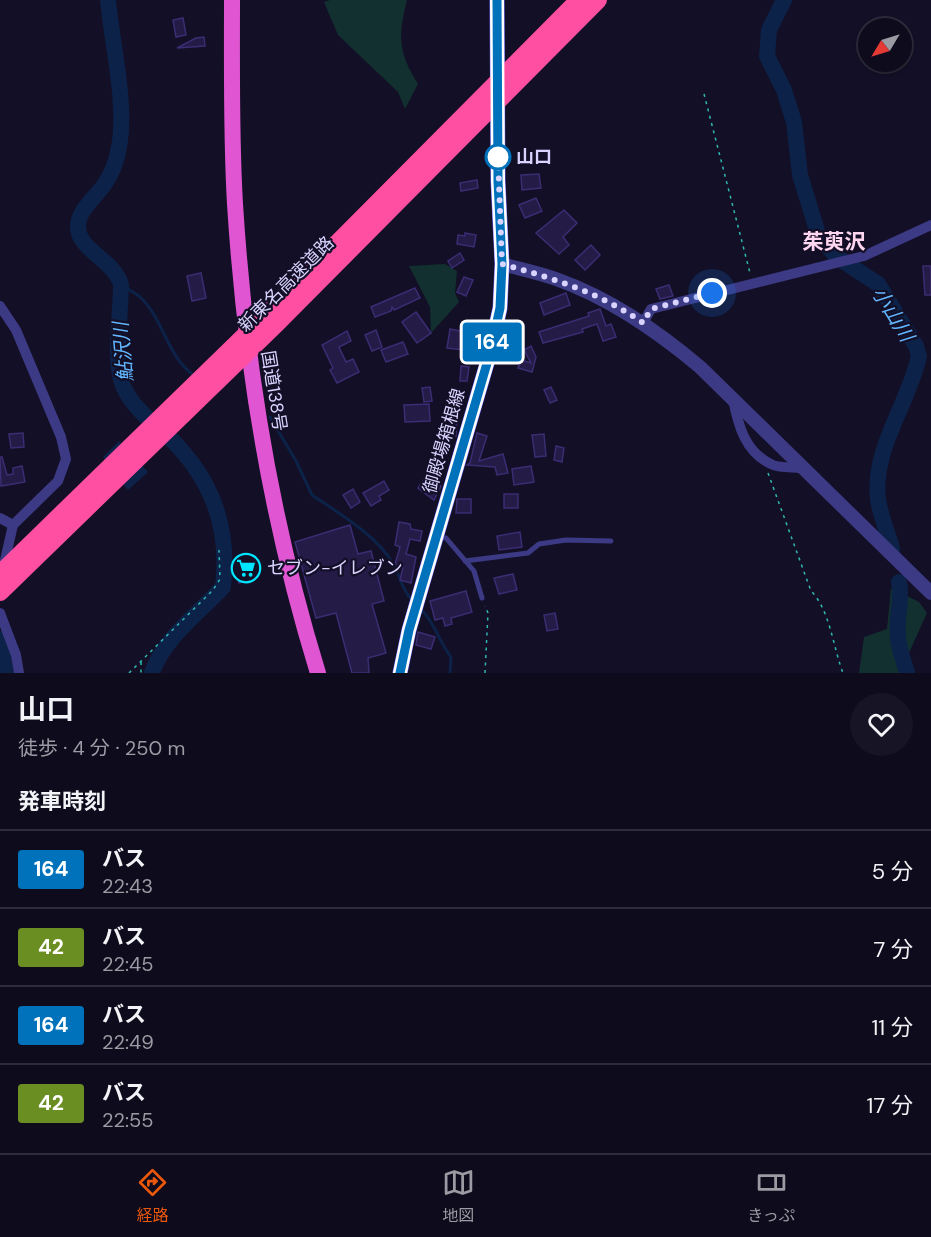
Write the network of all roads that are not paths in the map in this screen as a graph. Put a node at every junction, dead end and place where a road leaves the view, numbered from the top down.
1 (232, 0) edge
2 (497, 0) edge
3 (579, 0) edge
4 (598, 0) edge
5 (931, 225) edge
6 (502, 264) junction
7 (0, 306) edge
8 (643, 323) junction
9 (732, 399) junction
10 (801, 468) junction
11 (0, 518) edge
12 (13, 525) junction
13 (436, 537) junction
14 (611, 541) dead end
15 (465, 561) junction
16 (0, 574) edge
17 (0, 591) edge
18 (931, 593) edge
19 (482, 598) road end
20 (0, 613) edge
21 (19, 673) edge
22 (318, 673) edge
23 (400, 673) edge

1 - 22 highway, 国道138号
2 - 6 main road, 御殿場箱根線
3 - 16 highway, 新東名高速道路, bridge
4 - 17 highway, 新東名高速道路, bridge
5 - 8 street
6 - 8 street
6 - 13 main road, 御殿場箱根線
7 - 12 street
8 - 9 street
9 - 10 street
9 - 10 street
10 - 18 street
11 - 12 street
12 - 17 street
13 - 15 lane
13 - 23 main road, 御殿場箱根線
14 - 15 lane
15 - 19 lane
20 - 21 street

